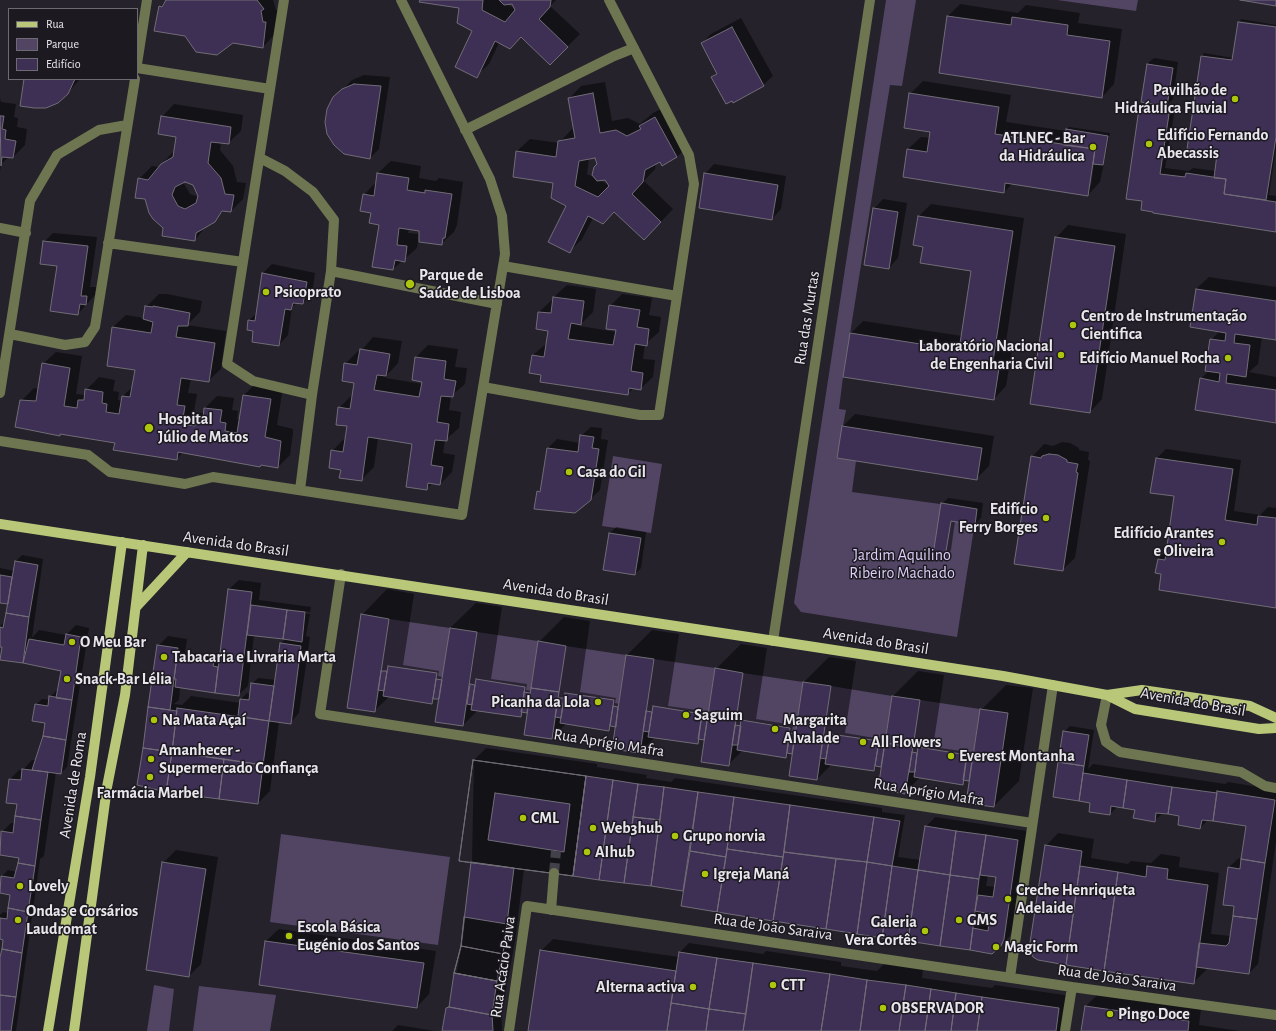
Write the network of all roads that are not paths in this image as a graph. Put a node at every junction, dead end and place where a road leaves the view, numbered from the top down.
1 (147, 0) edge
2 (284, 0) edge
3 (401, 0) edge
4 (609, 0) edge
5 (870, 0) edge
6 (634, 48) junction
7 (138, 58) edge
8 (138, 68) edge
9 (135, 80) edge
10 (270, 89) junction
11 (127, 125) junction
12 (465, 130) junction
13 (260, 158) junction
14 (0, 228) edge
15 (26, 233) junction
16 (108, 244) junction
17 (243, 262) junction
18 (503, 266) junction
19 (331, 271) junction
20 (677, 296) junction
21 (497, 304) junction
22 (10, 334) junction
23 (483, 387) junction
24 (0, 393) edge
25 (312, 395) junction
26 (0, 441) edge
27 (300, 490) junction
28 (0, 524) edge
29 (122, 542) junction
30 (143, 545) junction
31 (187, 552) junction
32 (341, 574) junction
33 (136, 607) junction
34 (773, 641) junction
35 (1053, 685) junction
36 (1107, 694) junction
37 (1276, 718) edge
38 (1276, 728) edge
39 (1276, 788) edge
40 (1032, 823) junction
41 (554, 873) tunnel mouth
42 (527, 906) joint
43 (551, 910) junction
44 (1010, 977) junction
45 (1072, 987) junction
46 (1276, 1015) edge
47 (48, 1031) edge
48 (74, 1031) edge
49 (509, 1031) edge
50 (1065, 1031) edge

1 - 7 street
2 - 10 street
3 - 12 street
4 - 6 street
5 - 34 street, Rua das Murtas
6 - 12 street
6 - 20 street
8 - 10 street
9 - 11 street
10 - 13 street
11 - 15 street
11 - 16 street
12 - 18 street
13 - 17 street
13 - 19 street
14 - 15 street
15 - 22 street
16 - 17 street
16 - 22 street
17 - 25 street
18 - 20 street
18 - 21 street
19 - 21 street
19 - 25 street
20 - 23 street
21 - 23 street
22 - 24 street
23 - 27 street
25 - 27 street
26 - 27 street
28 - 29 main road, Avenida do Brasil
29 - 30 main road, Avenida do Brasil
29 - 47 main road, Avenida de Roma
30 - 31 main road, Avenida do Brasil
30 - 33 main road
31 - 32 main road, Avenida do Brasil
31 - 33 main road
32 - 34 main road, Avenida do Brasil
32 - 40 street, Rua Aprígio Mafra
33 - 48 main road
34 - 35 main road, Avenida do Brasil
35 - 36 main road, Avenida do Brasil
35 - 40 street
36 - 37 main road, Avenida do Brasil
36 - 38 main road, Avenida do Brasil
36 - 39 street
40 - 44 street
41 - 43 street
42 - 43 street, Rua de João Saraiva
42 - 49 street, Rua Acácio Paiva
43 - 44 street, Rua de João Saraiva
44 - 45 street, Rua de João Saraiva
45 - 46 street, Rua de João Saraiva
45 - 50 street

